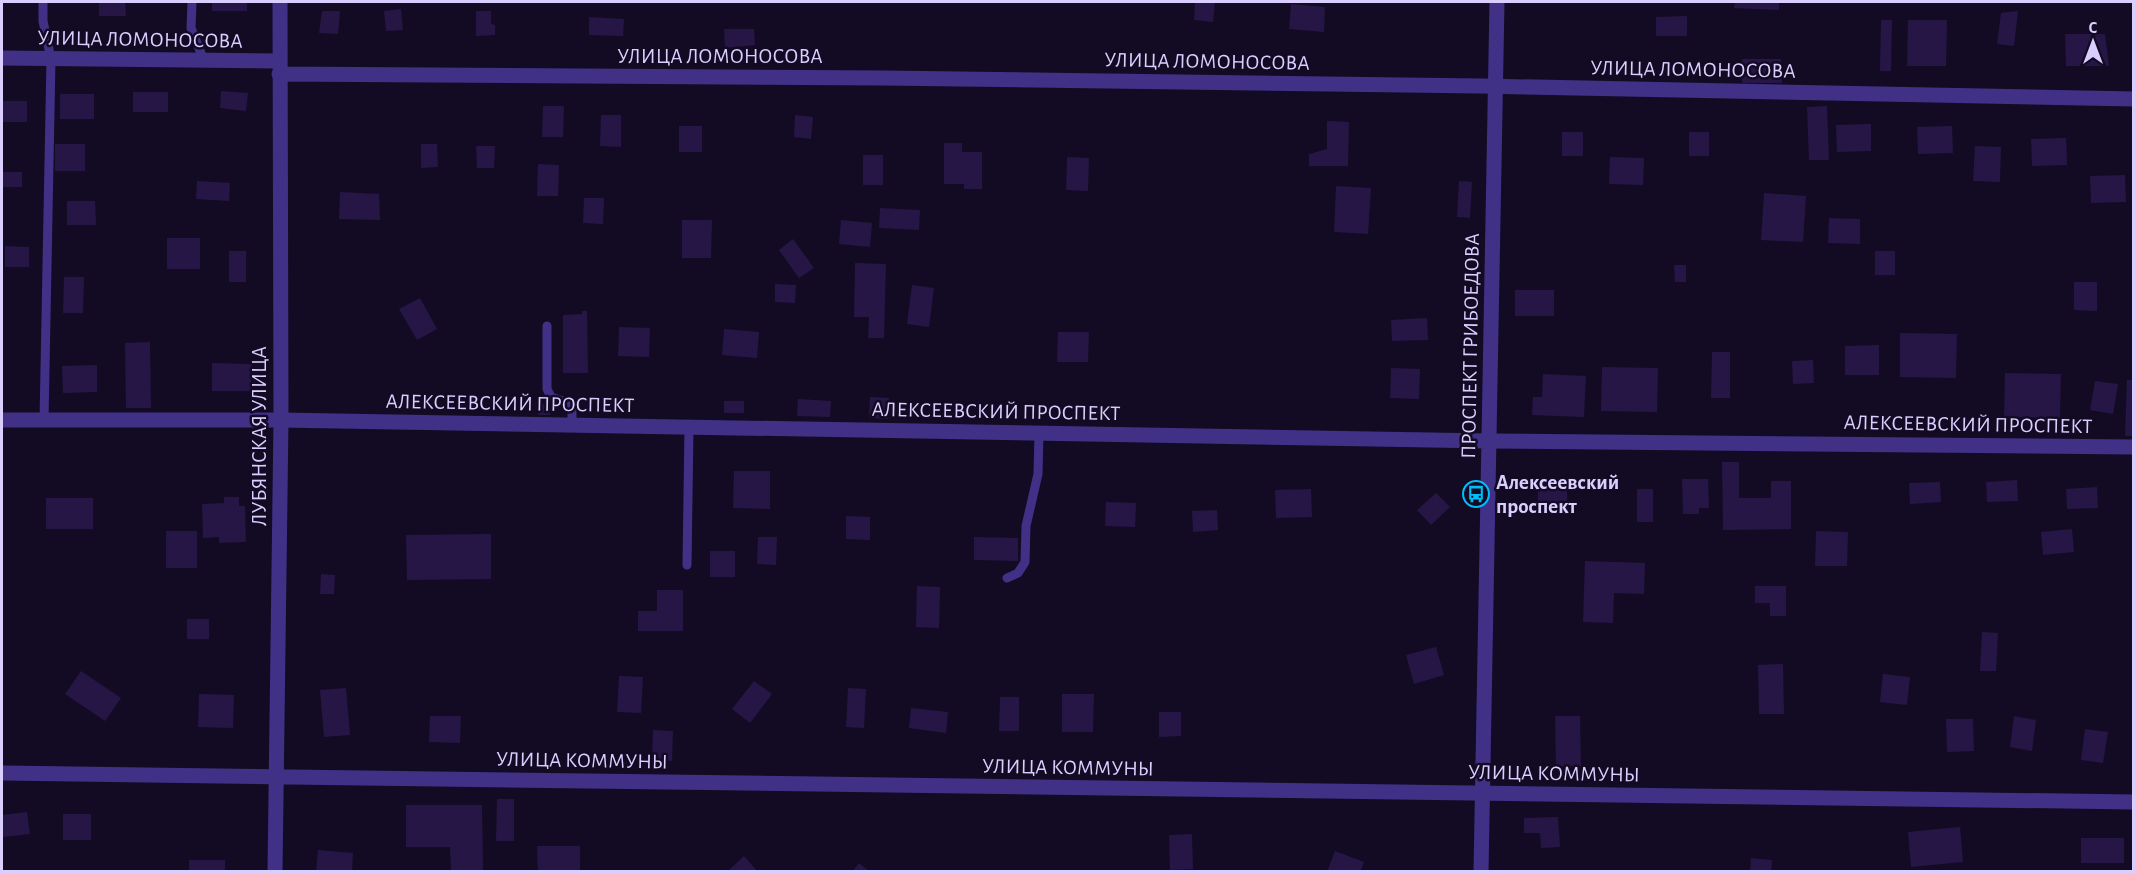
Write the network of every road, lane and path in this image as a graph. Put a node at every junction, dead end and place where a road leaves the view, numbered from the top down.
1 (43, 2) edge
2 (192, 2) edge
3 (280, 2) edge
4 (1497, 2) edge
5 (2, 58) edge
6 (51, 59) junction
7 (204, 61) junction
8 (279, 68) junction
9 (1496, 87) junction
10 (2133, 99) edge
11 (547, 326) dead end
12 (2, 420) edge
13 (281, 420) junction
14 (44, 421) junction
15 (572, 425) junction
16 (689, 427) junction
17 (1039, 433) junction
18 (1489, 441) junction
19 (2133, 447) edge
20 (687, 566) dead end
21 (1007, 578) dead end
22 (2, 773) edge
23 (276, 777) junction
24 (1482, 793) junction
25 (2133, 802) edge
26 (275, 872) edge
27 (1481, 872) edge

1 - 6 lane
2 - 7 lane
3 - 8 street, ЛУБЯНСКАЯ УЛИЦА
4 - 9 street, ПРОСПЕКТ ГРИБОЕДОВА
5 - 6 street, УЛИЦА ЛОМОНОСОВА
6 - 7 street, УЛИЦА ЛОМОНОСОВА
6 - 14 lane
7 - 8 street, УЛИЦА ЛОМОНОСОВА
8 - 9 street, УЛИЦА ЛОМОНОСОВА
8 - 13 street, ЛУБЯНСКАЯ УЛИЦА
9 - 10 street, УЛИЦА ЛОМОНОСОВА
9 - 18 street, ПРОСПЕКТ ГРИБОЕДОВА
11 - 15 lane
12 - 14 street, АЛЕКСЕЕВСКИЙ ПРОСПЕКТ
13 - 14 street, АЛЕКСЕЕВСКИЙ ПРОСПЕКТ
13 - 15 street, АЛЕКСЕЕВСКИЙ ПРОСПЕКТ
13 - 23 street, ЛУБЯНСКАЯ УЛИЦА
15 - 16 street, АЛЕКСЕЕВСКИЙ ПРОСПЕКТ
16 - 17 street, АЛЕКСЕЕВСКИЙ ПРОСПЕКТ
16 - 20 lane
17 - 18 street, АЛЕКСЕЕВСКИЙ ПРОСПЕКТ
17 - 21 lane
18 - 19 street, АЛЕКСЕЕВСКИЙ ПРОСПЕКТ
18 - 24 street, ПРОСПЕКТ ГРИБОЕДОВА
22 - 23 street, УЛИЦА КОММУНЫ
23 - 24 street, УЛИЦА КОММУНЫ
23 - 26 street, ЛУБЯНСКАЯ УЛИЦА
24 - 25 street, УЛИЦА КОММУНЫ
24 - 27 street, ПРОСПЕКТ ГРИБОЕДОВА

